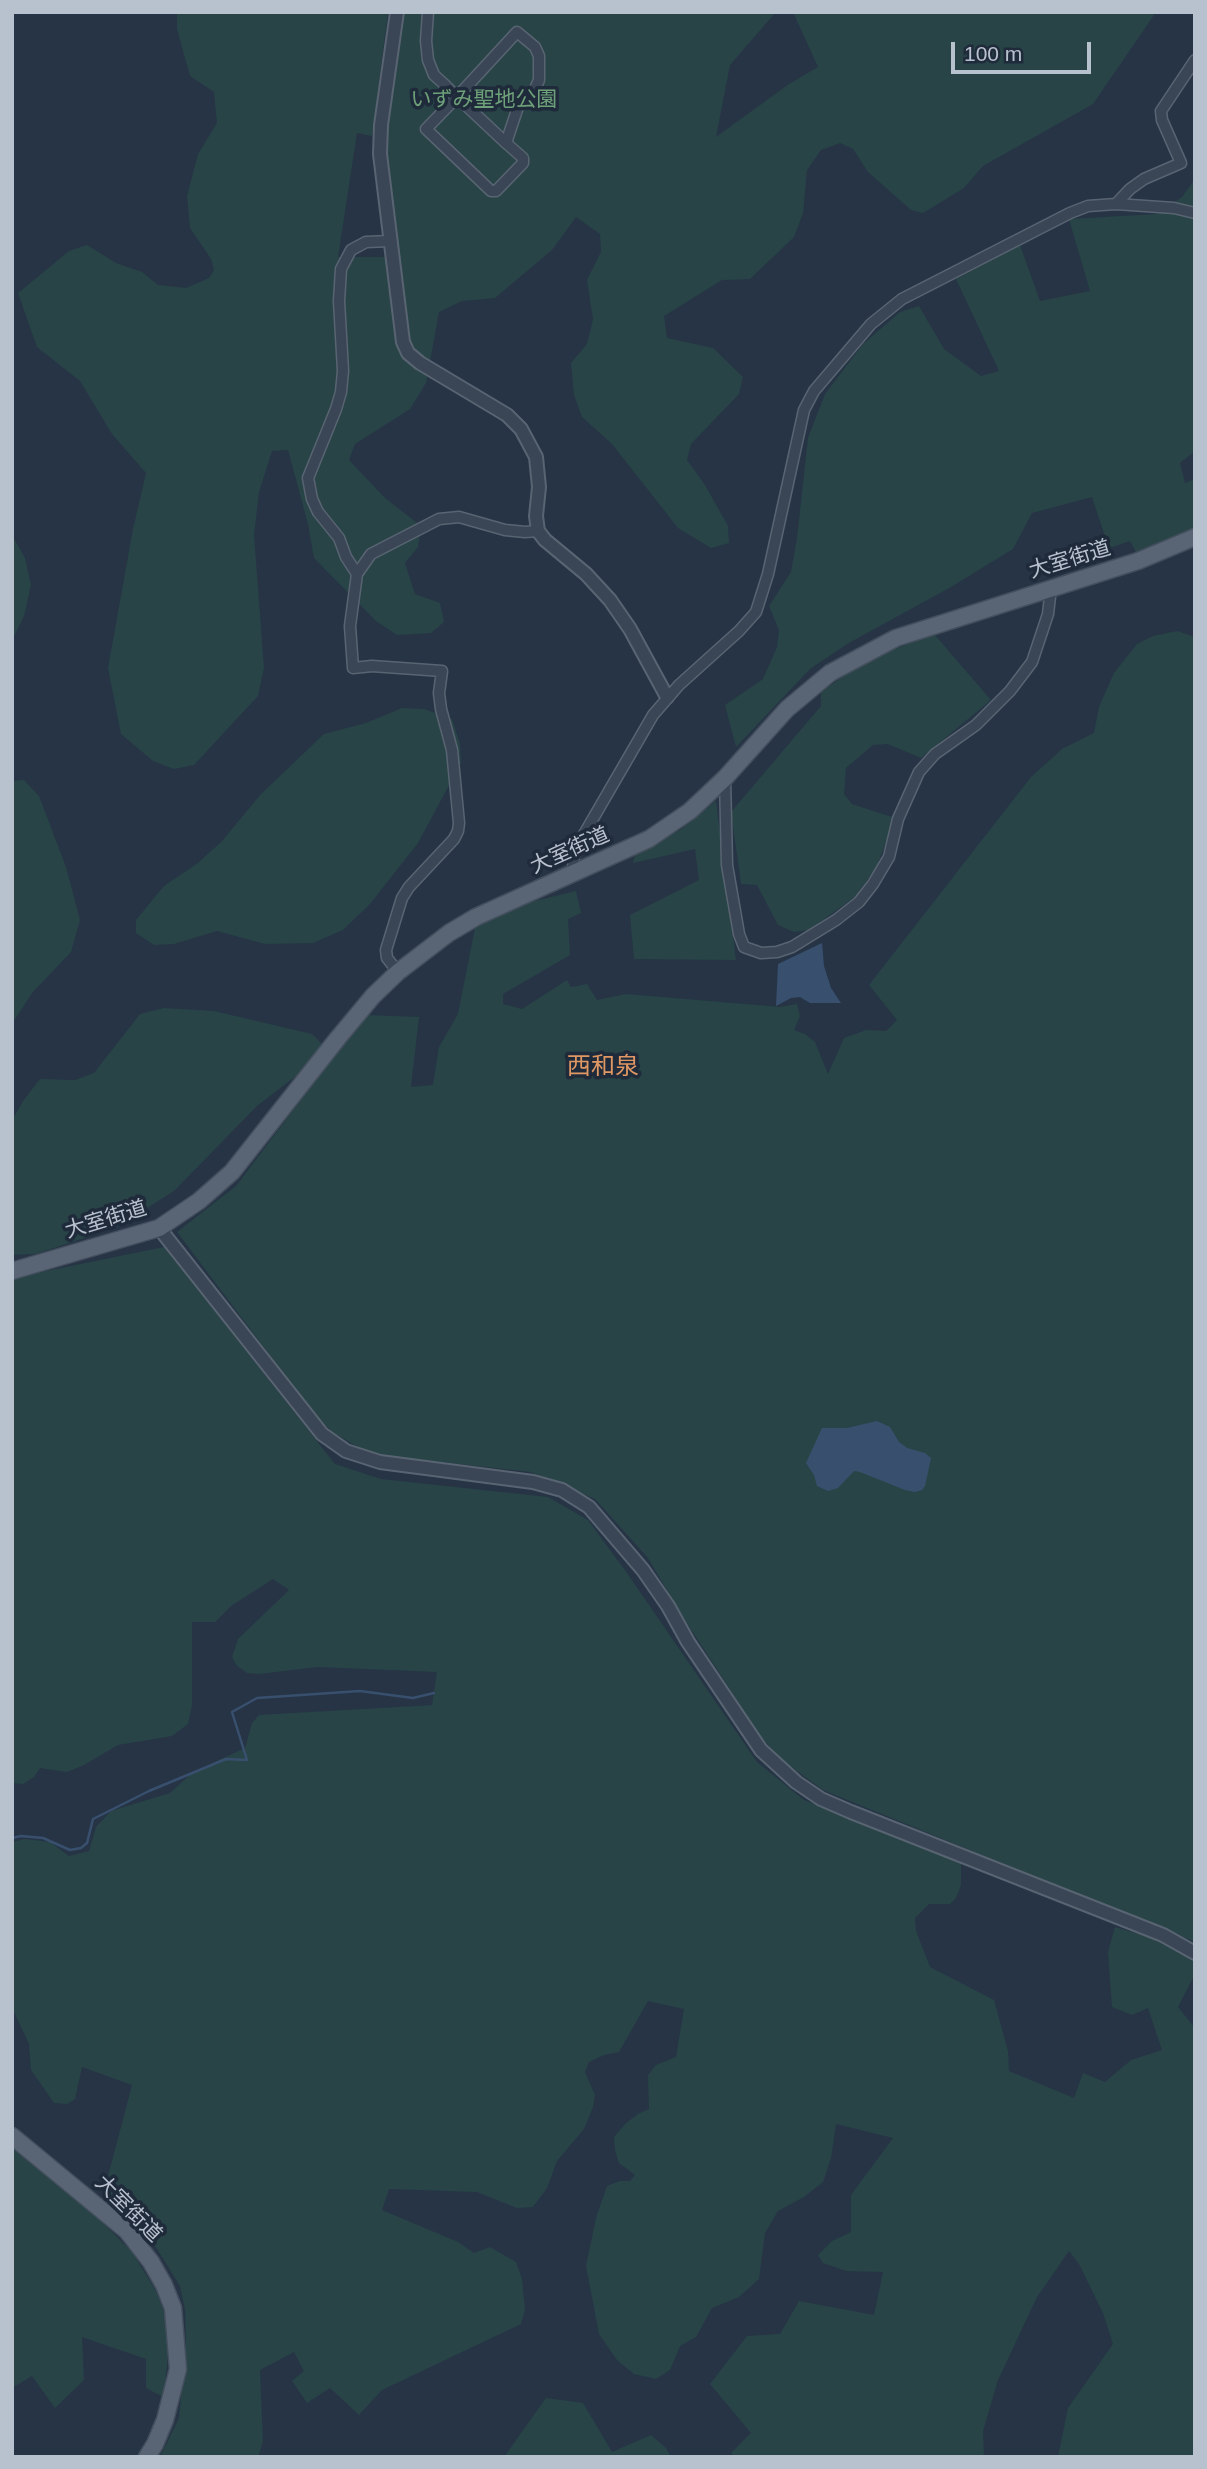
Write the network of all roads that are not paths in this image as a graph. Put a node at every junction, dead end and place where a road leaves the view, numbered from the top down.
1 (397, 12) edge
2 (428, 12) edge
3 (1195, 60) edge
4 (457, 97) junction
5 (506, 143) junction
6 (1116, 204) junction
7 (1195, 213) edge
8 (390, 241) junction
9 (538, 531) junction
10 (1195, 537) edge
11 (357, 574) junction
12 (1051, 588) junction
13 (667, 697) junction
14 (725, 778) junction
15 (574, 873) junction
16 (398, 972) junction
17 (159, 1228) junction
18 (12, 1270) edge
19 (1195, 1953) edge
20 (12, 2136) edge
21 (147, 2457) edge

1 - 8 street
2 - 4 street
3 - 6 street
4 - 5 street
4 - 5 street
4 - 5 street
6 - 7 street
6 - 13 street
8 - 9 street
8 - 11 street
9 - 11 street
9 - 13 street
10 - 12 main road, 大室街道
11 - 16 street
12 - 14 main road, 大室街道
12 - 14 street
13 - 15 street
14 - 15 main road, 大室街道
15 - 16 main road, 大室街道
16 - 17 main road, 大室街道
17 - 18 main road, 大室街道
17 - 19 street
20 - 21 main road, 大室街道

